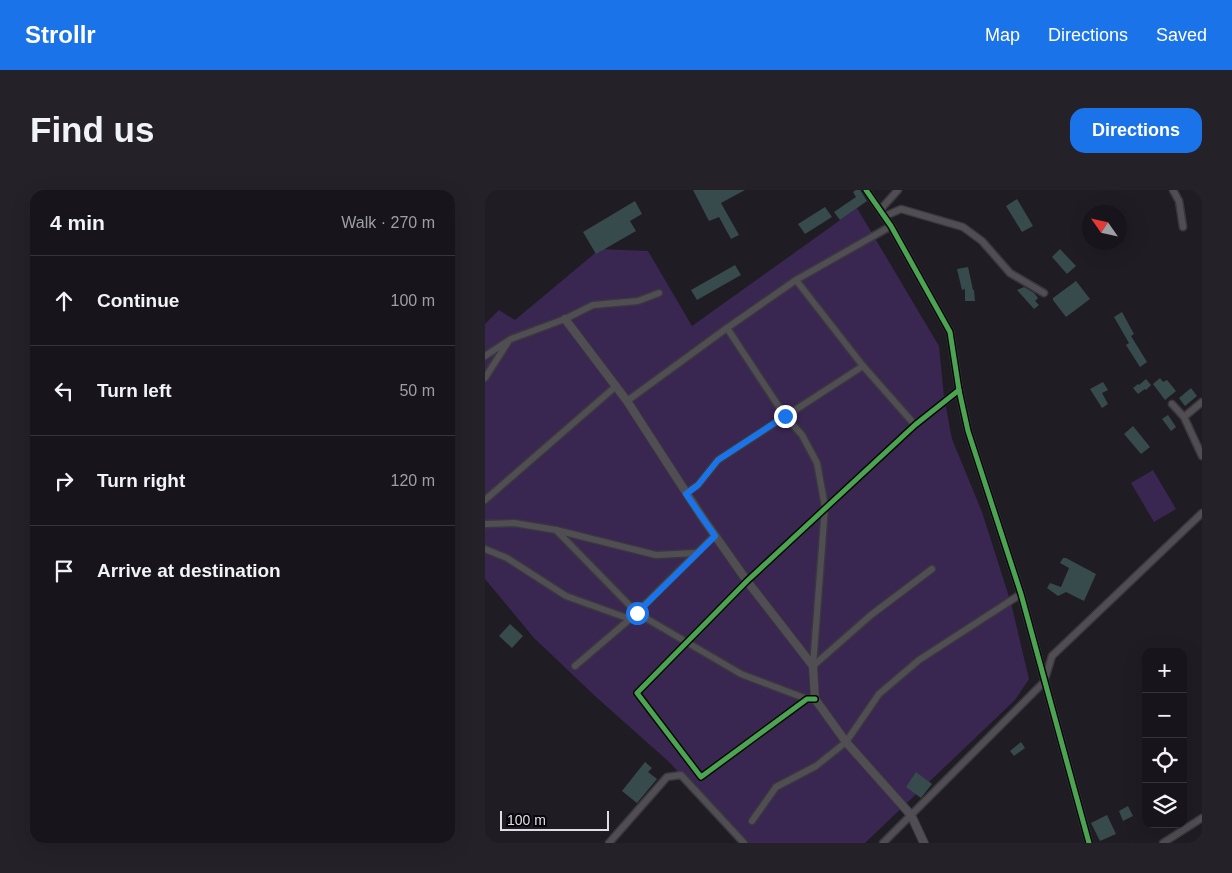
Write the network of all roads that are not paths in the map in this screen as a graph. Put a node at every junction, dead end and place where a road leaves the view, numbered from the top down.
1 (866, 190) edge
2 (898, 190) edge
3 (1173, 190) edge
4 (880, 210) junction
5 (885, 216) junction
6 (891, 226) junction
7 (1183, 227) dead end
8 (796, 280) junction
9 (659, 293) dead end
10 (1044, 293) dead end
11 (565, 319) junction
12 (727, 328) junction
13 (511, 339) junction
14 (485, 356) edge
15 (863, 366) junction
16 (485, 378) edge
17 (615, 387) junction
18 (959, 390) junction
19 (627, 401) junction
20 (1202, 402) edge
21 (1172, 404) dead end
22 (785, 416) junction
23 (1184, 417) junction
24 (915, 425) junction
25 (1202, 456) edge
26 (686, 494) junction
27 (485, 500) edge
28 (825, 507) junction
29 (1202, 513) edge
30 (485, 524) edge
31 (556, 530) junction
32 (715, 536) junction
33 (485, 549) edge
34 (696, 553) junction
35 (932, 569) dead end
36 (747, 581) junction
37 (1021, 594) junction
38 (637, 613) junction
39 (631, 619) junction
40 (687, 643) junction
41 (575, 666) dead end
42 (813, 666) junction
43 (1044, 682) junction
44 (811, 699) junction
45 (846, 742) junction
46 (911, 815) junction
47 (1202, 818) edge
48 (752, 821) dead end
49 (609, 843) edge
50 (744, 843) edge
51 (883, 843) edge
52 (924, 843) edge
53 (1089, 843) edge
54 (1163, 843) edge

1 - 4 street
2 - 4 street
3 - 7 street
4 - 5 street
5 - 6 street
5 - 10 street
6 - 8 street
6 - 18 street
8 - 12 street
8 - 15 street
9 - 11 street
11 - 13 street
11 - 17 street
12 - 19 street
12 - 22 street
13 - 14 street
13 - 16 street
15 - 22 street
15 - 24 street
17 - 19 street
17 - 27 street
18 - 24 street
18 - 37 street
19 - 26 street
20 - 23 street
21 - 23 street
22 - 26 street
22 - 28 street
23 - 25 street
24 - 28 street
26 - 32 street
28 - 36 street
28 - 42 street
29 - 43 street
30 - 31 street
31 - 34 street
31 - 38 street
32 - 34 street
32 - 36 street
33 - 39 street
34 - 38 street
35 - 42 street
36 - 40 street
36 - 42 street
37 - 43 street
37 - 45 street
38 - 39 street
38 - 40 street
39 - 41 street
40 - 44 street
40 - 44 street
42 - 44 street
43 - 46 street
43 - 53 street
44 - 45 street
45 - 46 street
45 - 48 street
46 - 51 street
46 - 52 street
47 - 54 street
49 - 50 street

